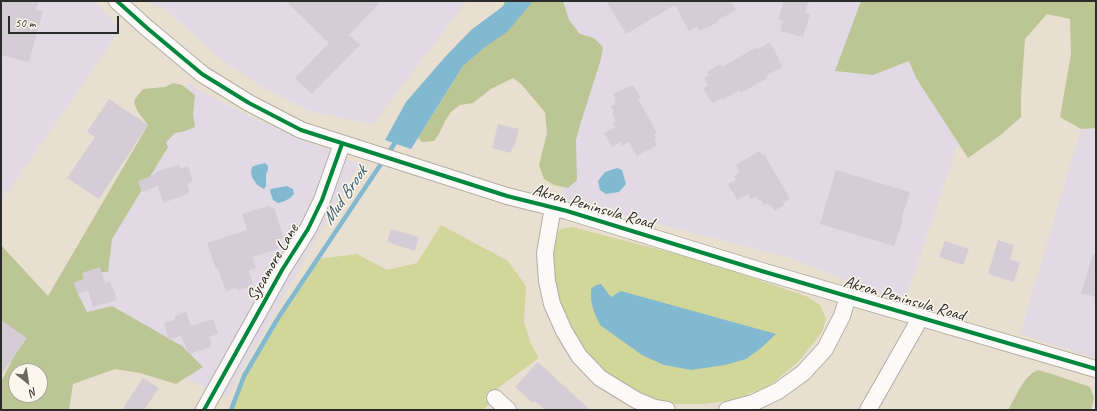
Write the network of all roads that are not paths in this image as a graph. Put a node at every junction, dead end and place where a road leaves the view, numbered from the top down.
1 (117, 1) edge
2 (342, 144) junction
3 (553, 207) junction
4 (848, 296) junction
5 (921, 317) junction
6 (1096, 369) edge
7 (495, 398) dead end
8 (659, 409) edge
9 (204, 410) edge
10 (508, 410) edge
11 (727, 410) edge
12 (868, 410) edge

1 - 2 street, Akron Peninsula Road
2 - 3 street, Akron Peninsula Road
2 - 9 street, Sycamore Lane
3 - 4 street, Akron Peninsula Road
3 - 8 street
4 - 5 street, Akron Peninsula Road
4 - 11 street
5 - 6 street, Akron Peninsula Road
5 - 12 street
7 - 10 street

